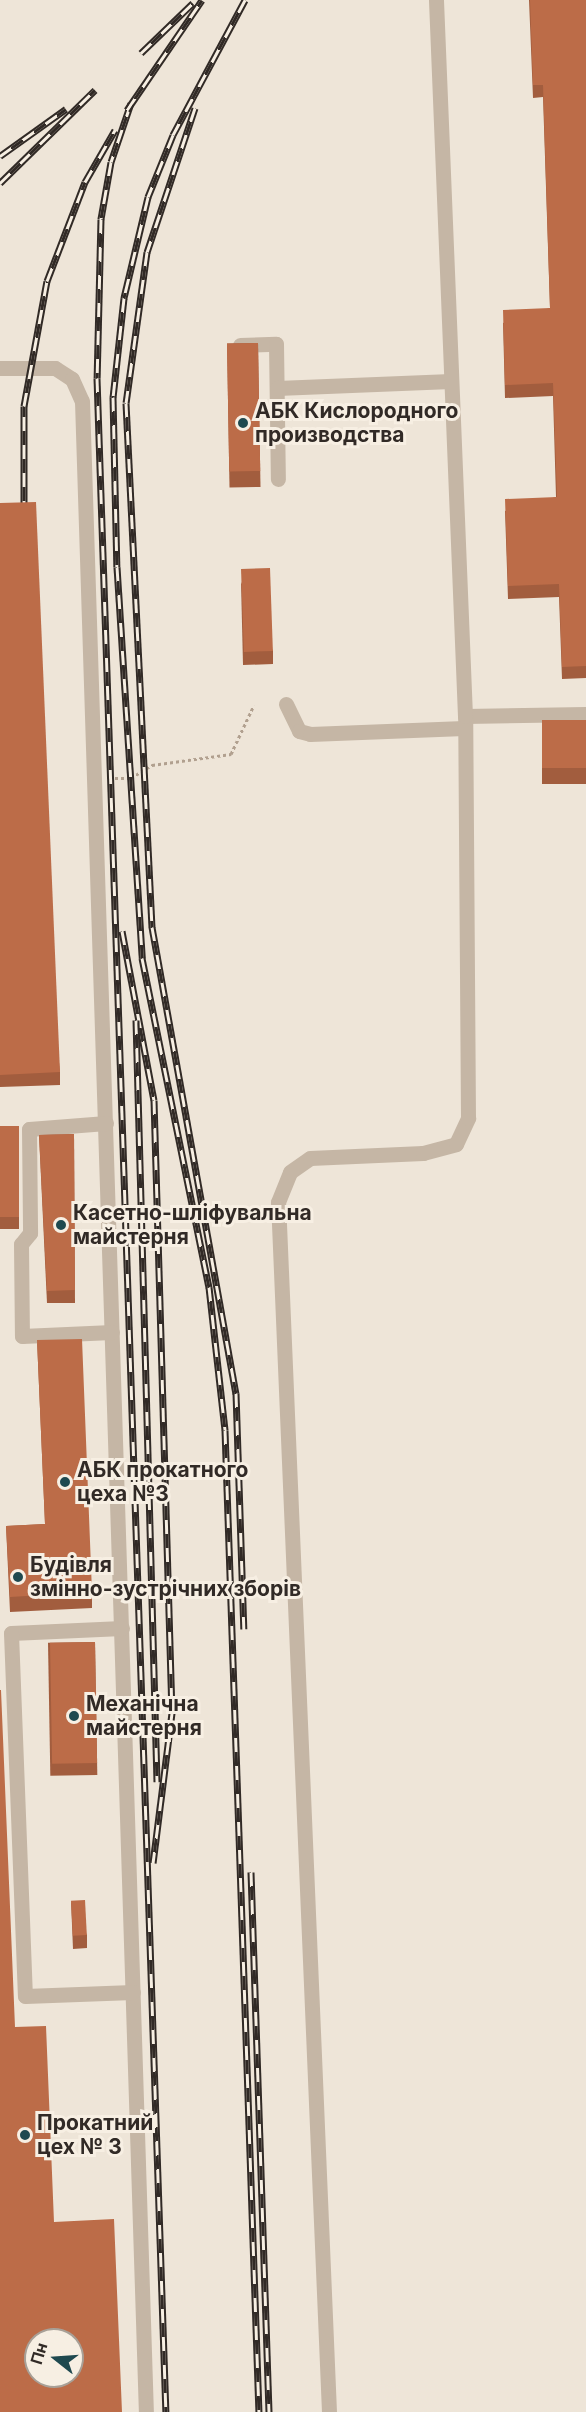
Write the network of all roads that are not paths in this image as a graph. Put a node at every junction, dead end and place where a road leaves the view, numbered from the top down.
1 (436, 0) edge
2 (233, 345) edge
3 (0, 368) edge
4 (451, 381) junction
5 (277, 388) junction
6 (278, 479) dead end
7 (286, 704) dead end
8 (586, 714) edge
9 (464, 722) junction
10 (106, 1123) junction
11 (112, 1332) junction
12 (122, 1628) junction
13 (133, 1992) junction
14 (146, 2412) edge
15 (329, 2412) edge

1 - 4 lane
2 - 5 lane
3 - 10 lane
4 - 5 lane
4 - 9 lane
5 - 6 lane
7 - 9 lane
8 - 9 lane
9 - 15 lane
10 - 11 lane
10 - 11 lane
11 - 12 lane
12 - 13 lane
12 - 13 lane
13 - 14 lane

